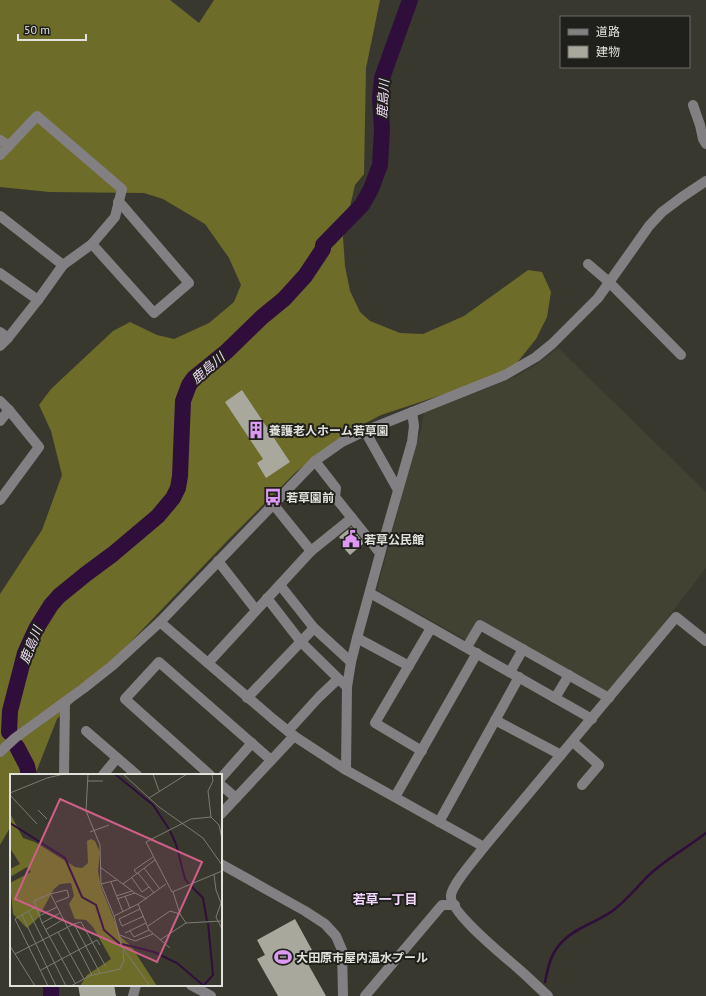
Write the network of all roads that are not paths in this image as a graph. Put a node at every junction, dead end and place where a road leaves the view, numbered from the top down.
1 (693, 105) dead end
2 (0, 140) edge
3 (706, 144) edge
4 (9, 146) junction
5 (0, 155) edge
6 (706, 181) edge
7 (118, 202) junction
8 (0, 216) edge
9 (92, 244) junction
10 (588, 264) dead end
11 (63, 265) junction
12 (0, 273) edge
13 (609, 282) junction
14 (38, 300) junction
15 (4, 335) edge
16 (0, 346) edge
17 (681, 355) dead end
18 (0, 401) edge
19 (9, 410) junction
20 (412, 412) junction
21 (0, 421) edge
22 (365, 430) junction
23 (315, 461) junction
24 (398, 490) junction
25 (0, 500) edge
26 (273, 504) junction
27 (352, 518) junction
28 (310, 551) junction
29 (380, 553) junction
30 (218, 561) junction
31 (280, 585) junction
32 (370, 593) junction
33 (267, 598) junction
34 (256, 610) junction
35 (160, 622) junction
36 (314, 628) junction
37 (431, 628) junction
38 (357, 638) junction
39 (706, 641) edge
40 (301, 642) junction
41 (467, 647) junction
42 (523, 649) junction
43 (477, 653) junction
44 (351, 662) junction
45 (208, 664) junction
46 (409, 666) junction
47 (510, 672) junction
48 (568, 675) junction
49 (519, 677) junction
50 (338, 679) junction
51 (347, 687) junction
52 (247, 698) junction
53 (555, 698) junction
54 (609, 698) junction
55 (65, 702) junction
56 (592, 719) junction
57 (495, 720) junction
58 (86, 731) dead end
59 (291, 733) junction
60 (573, 742) junction
61 (252, 743) junction
62 (422, 750) junction
63 (0, 752) edge
64 (562, 755) junction
65 (117, 758) junction
66 (272, 760) junction
67 (346, 770) junction
68 (64, 774) edge
69 (104, 774) edge
70 (136, 774) edge
71 (209, 774) edge
72 (222, 777) edge
73 (582, 785) dead end
74 (222, 786) edge
75 (395, 797) junction
76 (236, 798) junction
77 (222, 813) edge
78 (439, 822) junction
79 (484, 847) junction
80 (222, 865) edge
81 (455, 905) junction
82 (136, 986) edge
83 (193, 986) edge
84 (133, 996) edge
85 (211, 996) edge
86 (343, 996) edge
87 (365, 996) edge
88 (548, 996) edge

1 - 3 street
2 - 4 street
4 - 5 street
4 - 7 street
6 - 13 street
7 - 9 street
7 - 9 street
8 - 11 street
9 - 11 street
10 - 13 street
11 - 14 street
12 - 14 street
13 - 17 street
13 - 20 street
14 - 15 street
15 - 16 street
18 - 19 street
19 - 21 street
19 - 25 street
20 - 22 street
20 - 24 street
22 - 23 street
22 - 24 street
23 - 26 street
23 - 27 street
24 - 29 street
26 - 28 street
26 - 30 street
27 - 28 street
27 - 29 street
28 - 31 street
29 - 32 street
30 - 34 street
30 - 35 street
31 - 33 street
31 - 36 street
32 - 37 street
32 - 38 street
33 - 34 street
33 - 40 street
34 - 45 street
35 - 45 street
35 - 55 street
36 - 40 street
36 - 44 street
37 - 41 street
37 - 46 street
38 - 44 street
38 - 46 street
39 - 54 street
40 - 50 street
40 - 52 street
41 - 42 street
41 - 43 street
42 - 47 street
42 - 48 street
43 - 47 street
43 - 62 street
44 - 51 street
45 - 52 street
46 - 62 street
47 - 49 street
48 - 53 street
48 - 54 street
49 - 53 street
49 - 57 street
50 - 51 street
50 - 59 street
51 - 67 street
52 - 59 street
53 - 56 street
54 - 56 street
55 - 63 street
55 - 68 street
56 - 60 street
57 - 64 street
57 - 78 street
58 - 65 street
59 - 66 street
59 - 67 street
60 - 64 street
60 - 73 street
61 - 66 street
61 - 71 street
61 - 72 street
62 - 75 street
64 - 79 street
65 - 69 street
65 - 70 street
66 - 76 street
67 - 75 street
74 - 76 street
75 - 78 street
76 - 77 street
78 - 79 street
79 - 81 street
80 - 86 street
81 - 87 street
81 - 88 street
82 - 84 street
83 - 85 street

